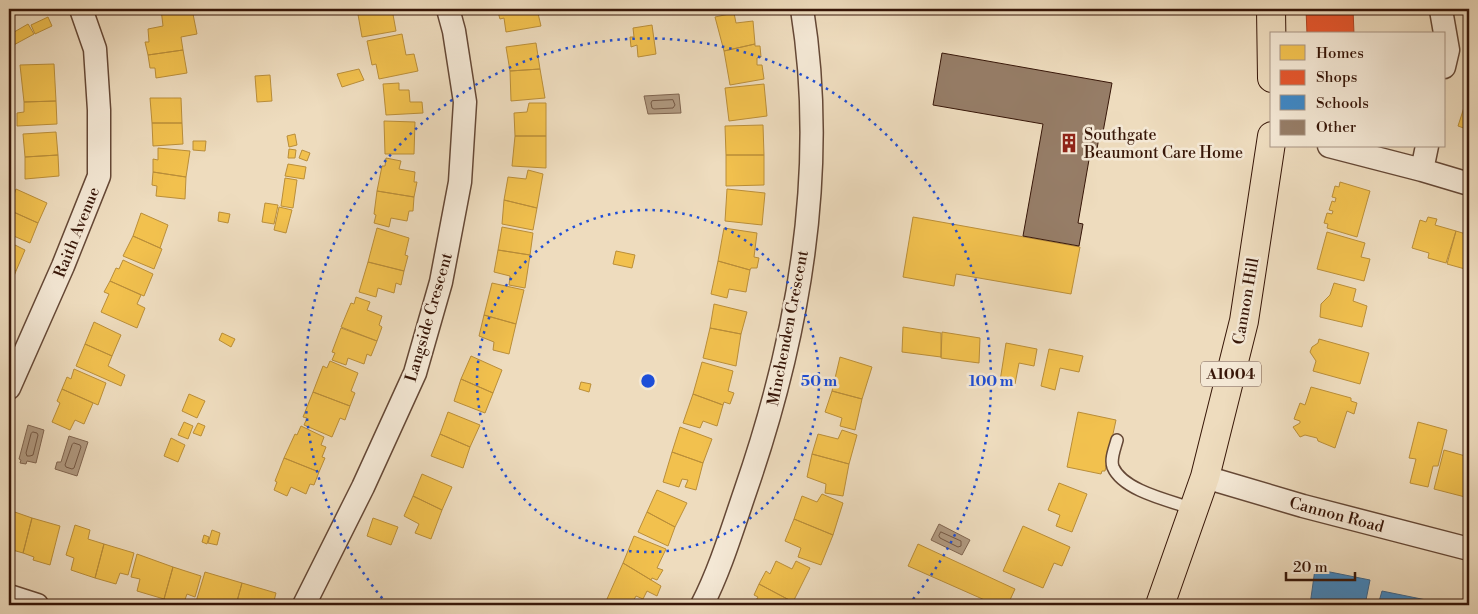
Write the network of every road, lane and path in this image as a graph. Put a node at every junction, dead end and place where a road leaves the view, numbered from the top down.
1 (81, 9) edge
2 (448, 9) edge
3 (802, 9) edge
4 (1271, 9) edge
5 (1442, 10) edge
6 (1271, 32) edge
7 (1445, 32) edge
8 (1446, 37) edge
9 (1446, 58) edge
10 (1270, 148) edge
11 (1337, 148) edge
12 (1428, 148) edge
13 (1422, 170) junction
14 (1469, 184) edge
15 (9, 388) edge
16 (1117, 440) dead end
17 (1206, 477) junction
18 (1194, 510) junction
19 (1469, 549) edge
20 (9, 596) edge
21 (37, 605) edge
22 (304, 605) edge
23 (702, 605) edge
24 (1160, 605) edge

1 - 15 street, Raith Avenue
2 - 22 street, Langside Crescent
3 - 23 street, Minchenden Crescent
4 - 6 main road
5 - 7 street
8 - 9 street
10 - 17 main road, Cannon Hill / A1004
11 - 13 street
12 - 13 street
13 - 14 street
16 - 18 lane
17 - 18 main road, Cannon Hill / A1004
17 - 19 street, Cannon Road
18 - 24 main road, Cannon Hill / A1004
20 - 21 street

